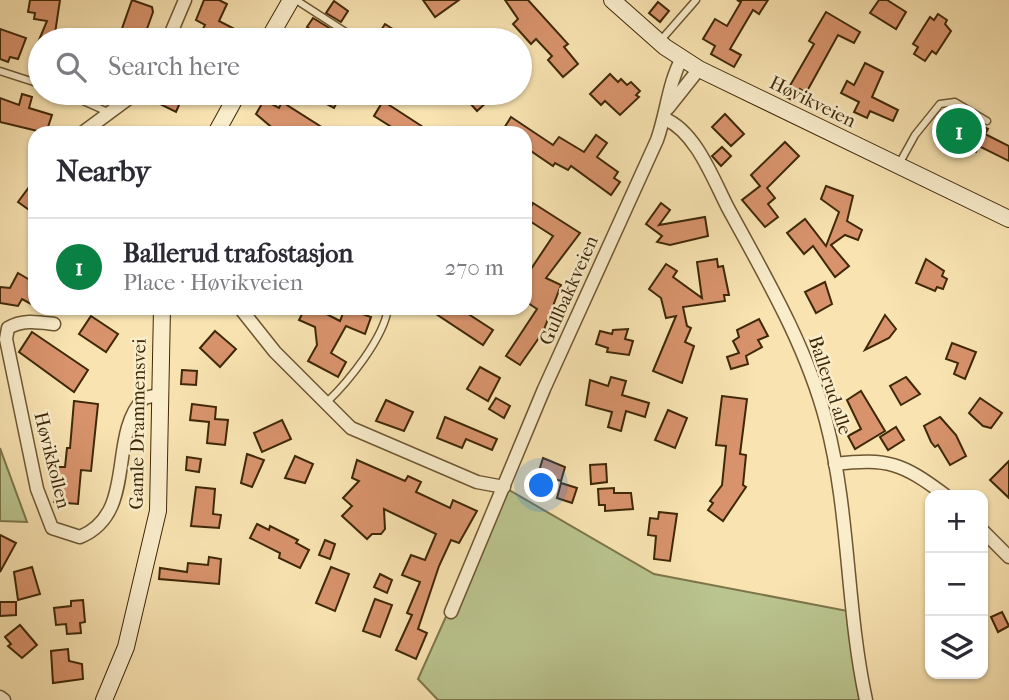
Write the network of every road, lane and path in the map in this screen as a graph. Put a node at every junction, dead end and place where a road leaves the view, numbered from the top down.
1 (185, 0) edge
2 (293, 0) edge
3 (612, 0) edge
4 (696, 0) edge
5 (173, 28) edge
6 (276, 28) edge
7 (338, 28) edge
8 (659, 42) junction
9 (682, 58) junction
10 (699, 69) junction
11 (0, 71) edge
12 (28, 80) edge
13 (92, 105) edge
14 (120, 105) edge
15 (231, 105) edge
16 (110, 113) junction
17 (666, 114) junction
18 (987, 121) dead end
19 (92, 126) edge
20 (219, 126) edge
21 (898, 165) junction
22 (1009, 219) edge
23 (162, 315) edge
24 (246, 315) edge
25 (385, 315) edge
26 (54, 324) dead end
27 (158, 395) junction
28 (327, 402) junction
29 (835, 464) junction
30 (504, 486) junction
31 (938, 490) edge
32 (988, 536) edge
33 (1009, 557) edge
34 (451, 612) dead end
35 (0, 697) edge
36 (4, 700) edge
37 (104, 700) edge
38 (866, 700) edge

1 - 5 street
2 - 6 main road
2 - 7 lane
3 - 8 main road, Høvikveien
4 - 8 lane
8 - 9 main road, Høvikveien
9 - 10 main road, Høvikveien
9 - 17 street, Gullbakkveien
10 - 17 street, Gullbakkveien
10 - 21 main road, Høvikveien
11 - 12 lane
13 - 16 lane
14 - 16 street
15 - 20 main road
16 - 19 street
17 - 29 street, Ballerud alle
17 - 30 street, Gullbakkveien
18 - 21 lane
21 - 22 main road, Høvikveien
23 - 27 main road, Gamle Drammensvei
24 - 28 street
25 - 28 lane
26 - 27 street, Høvikkollen
27 - 37 main road, Gamle Drammensvei
28 - 30 street
29 - 31 street
29 - 38 street, Ballerud alle
30 - 34 street, Gullbakkveien
32 - 33 street
35 - 36 street

